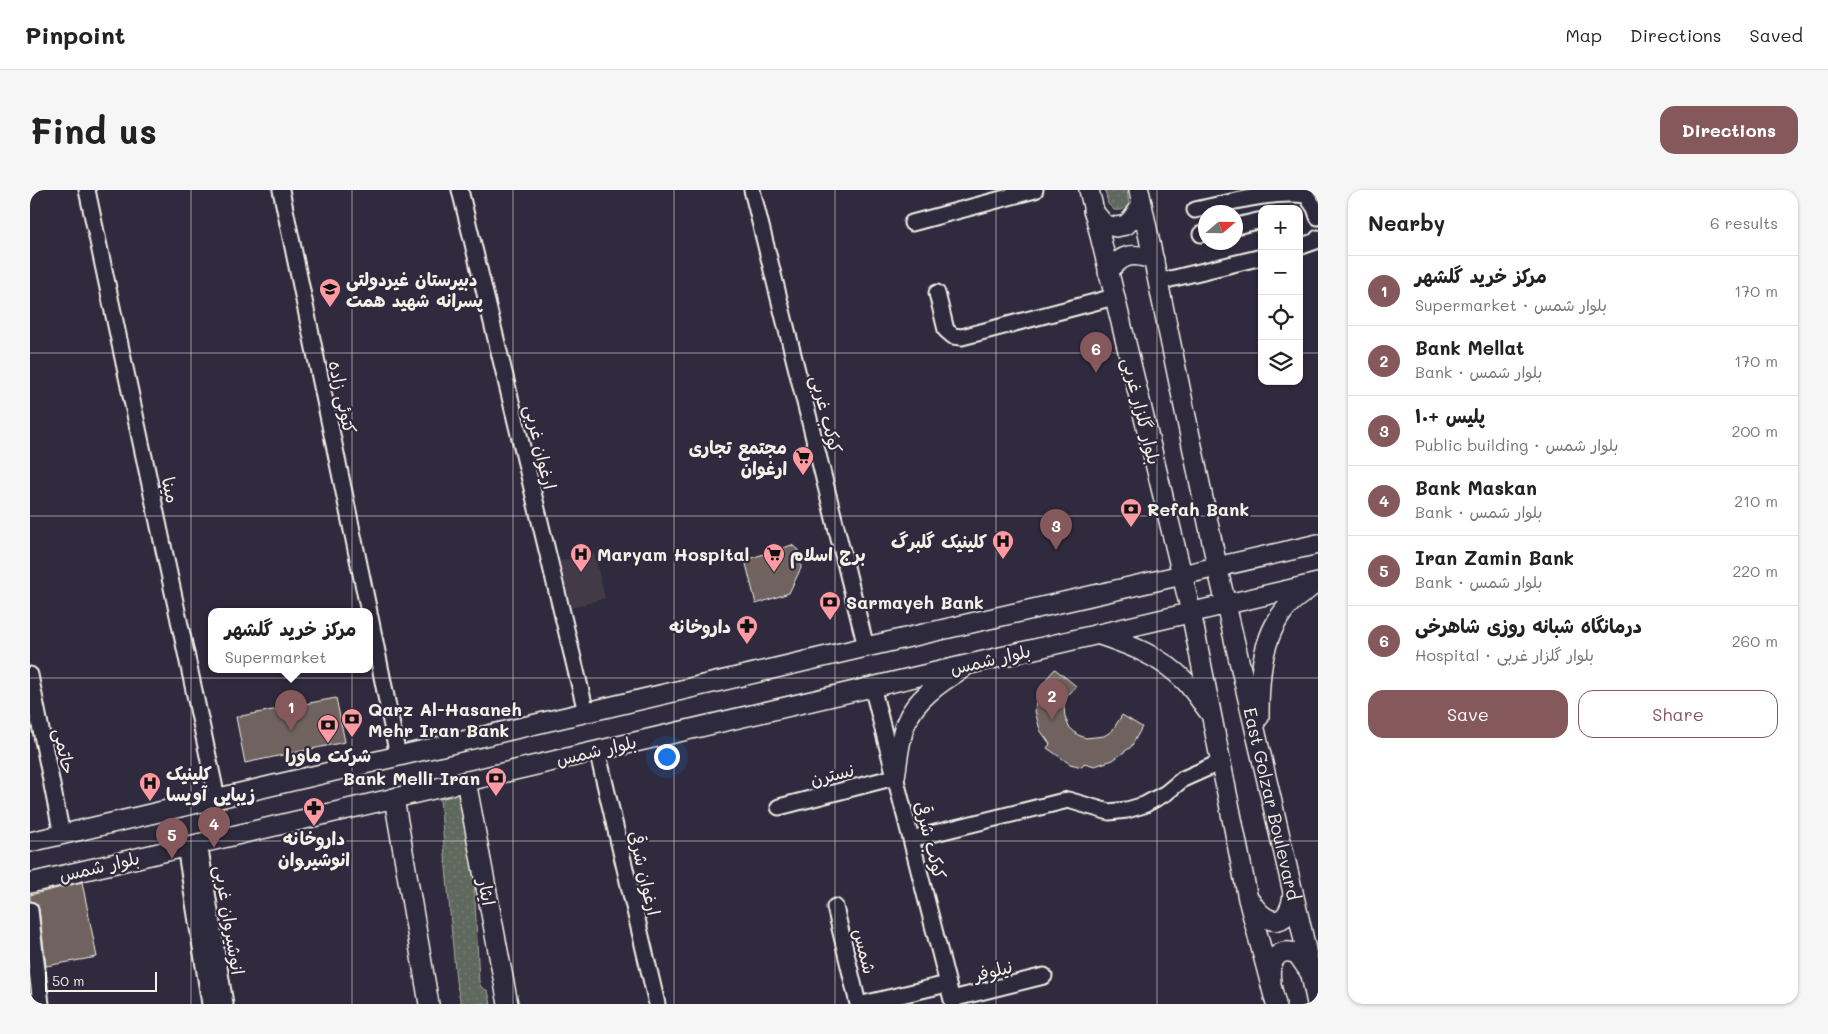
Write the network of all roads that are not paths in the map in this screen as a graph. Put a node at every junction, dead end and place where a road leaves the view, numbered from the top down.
1 (87, 190) edge
2 (281, 190) edge
3 (460, 190) edge
4 (752, 190) edge
5 (1035, 190) edge
6 (1089, 190) edge
7 (1141, 197) edge
8 (1196, 210) dead end
9 (1093, 211) junction
10 (1303, 211) edge
11 (1317, 212) edge
12 (1258, 221) edge
13 (912, 223) dead end
14 (1243, 224) edge
15 (1318, 238) edge
16 (1303, 246) edge
17 (1258, 258) edge
18 (1154, 260) junction
19 (1108, 272) junction
20 (1158, 282) junction
21 (937, 293) dead end
22 (1114, 298) junction
23 (1318, 544) edge
24 (1217, 566) junction
25 (1182, 574) junction
26 (1318, 583) edge
27 (1226, 604) junction
28 (368, 608) edge
29 (1191, 612) junction
30 (373, 632) edge
31 (1097, 634) junction
32 (866, 647) junction
33 (972, 663) junction
34 (30, 675) edge
35 (872, 686) junction
36 (586, 712) junction
37 (1212, 716) junction
38 (1259, 746) junction
39 (597, 750) junction
40 (398, 756) junction
41 (1222, 762) junction
42 (896, 777) junction
43 (466, 781) junction
44 (218, 798) junction
45 (394, 798) junction
46 (779, 807) dead end
47 (62, 835) junction
48 (911, 839) junction
49 (30, 842) edge
50 (192, 845) junction
51 (196, 871) junction
52 (30, 883) edge
53 (1293, 892) junction
54 (1248, 899) junction
55 (835, 907) dead end
56 (30, 910) edge
57 (1044, 976) dead end
58 (1313, 982) junction
59 (947, 984) junction
60 (1274, 999) edge
61 (952, 1002) edge
62 (41, 1004) edge
63 (210, 1004) edge
64 (225, 1004) edge
65 (429, 1004) edge
66 (508, 1004) edge
67 (657, 1004) edge
68 (858, 1004) edge
69 (864, 1004) edge
70 (1317, 1004) edge

1 - 44 street, مینا
2 - 28 street, کتوئی زاده
3 - 36 street, ارغوان غربی
4 - 32 street, کوکب غربی
5 - 13 street
6 - 9 main road, بلوار گلزار غربی
7 - 9 main road
7 - 18 main road
8 - 11 street
9 - 19 main road, بلوار گلزار غربی
10 - 11 street
12 - 14 street
15 - 16 street
17 - 20 street
18 - 19 main road
18 - 20 main road
19 - 22 main road, بلوار گلزار غربی
20 - 24 main road
21 - 22 street
22 - 25 main road, بلوار گلزار غربی
23 - 24 main road
24 - 25 main road
24 - 27 main road, East Golzar Boulevard
25 - 29 main road, بلوار گلزار غربی
25 - 32 main road
26 - 27 main road
26 - 38 main road
27 - 29 main road, بلوار شمس
27 - 38 main road, East Golzar Boulevard
29 - 31 main road, بلوار شمس
29 - 37 main road
30 - 40 street
31 - 33 main road, بلوار شمس
31 - 37 main road
32 - 36 main road
33 - 35 main road, بلوار شمس
33 - 42 main road
34 - 47 street, حاتمی
35 - 39 main road, بلوار شمس
35 - 42 street, کوکب شرقی
36 - 40 main road
37 - 41 main road
38 - 53 main road, East Golzar Boulevard
39 - 43 main road, بلوار شمس
39 - 67 street, ارغوان شرقی
40 - 44 main road
41 - 48 street
41 - 54 main road
42 - 46 street, نسترن
42 - 48 street, کوکب شرقی
43 - 45 main road, بلوار شمس
43 - 66 main road, ایثار
44 - 47 main road
45 - 50 main road, بلوار شمس
45 - 65 main road
47 - 49 main road
48 - 59 street, کوکب شرقی
50 - 51 street, انوشیروان غربی
50 - 52 main road, بلوار شمس
51 - 63 street, انوشیروان غربی
51 - 64 street, انوشیروان غربی
53 - 54 main road
53 - 58 main road, East Golzar Boulevard
54 - 60 main road
55 - 68 street, شمس
56 - 62 street
57 - 61 street, نیلوفر
58 - 60 main road
58 - 70 main road, East Golzar Boulevard
59 - 61 street, کوکب شرقی
59 - 69 street

